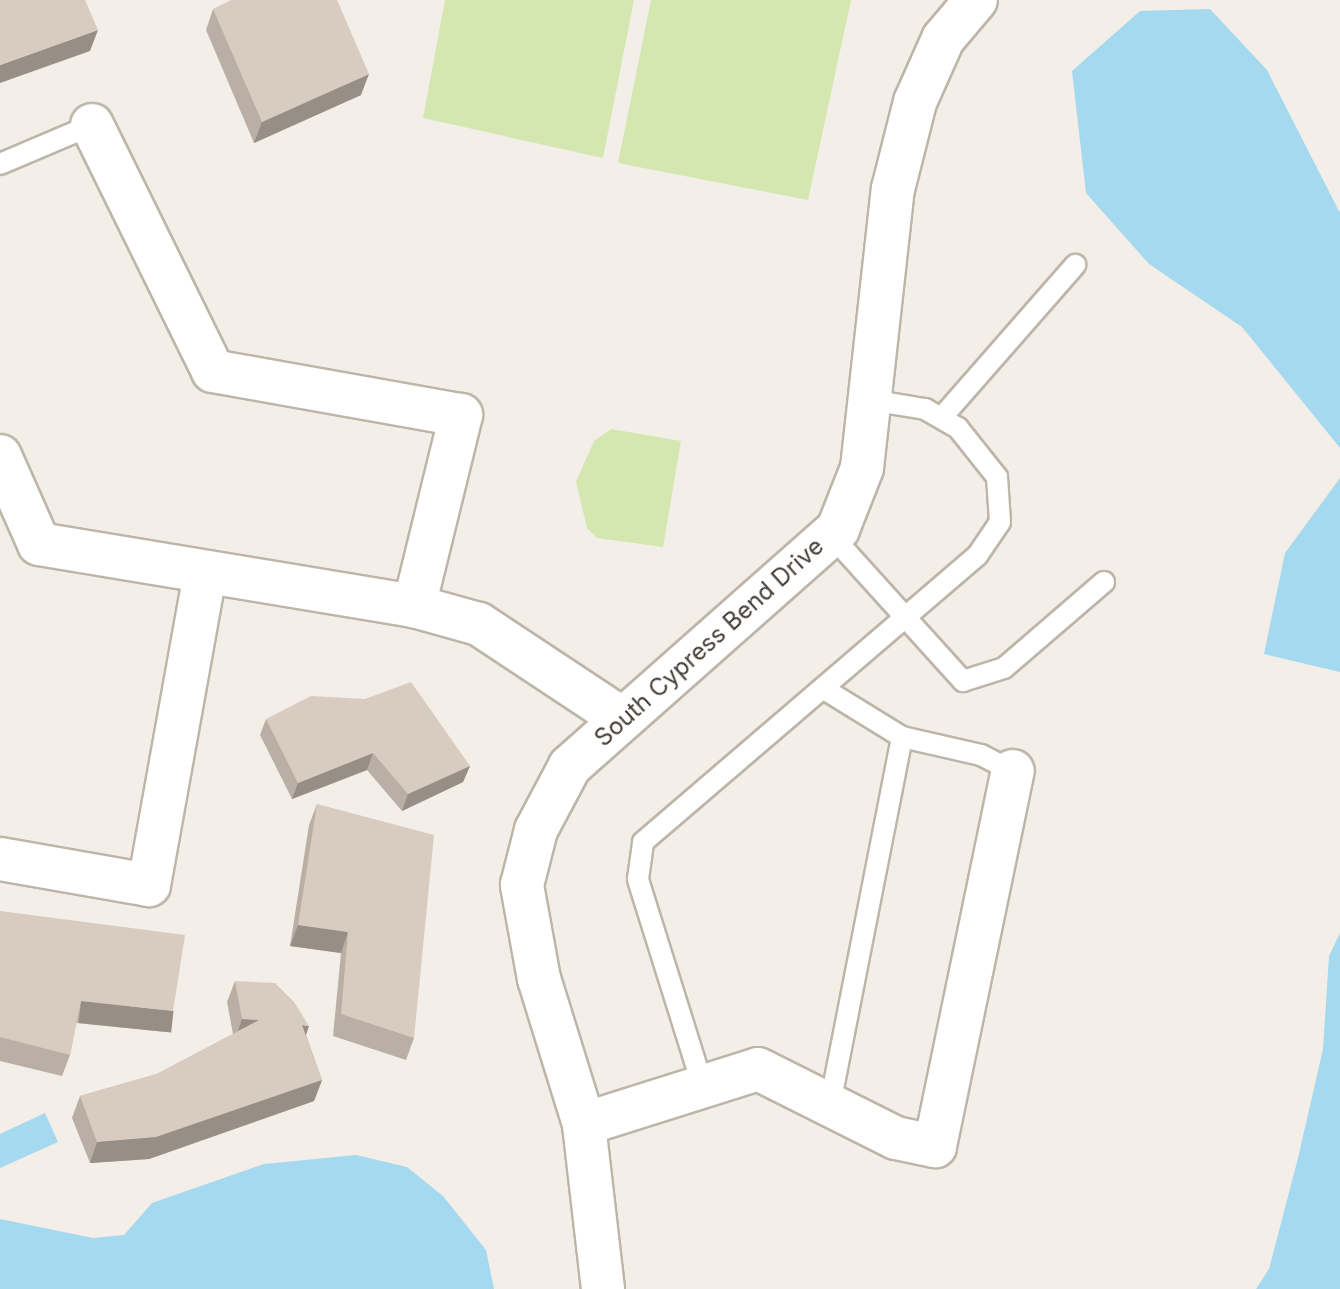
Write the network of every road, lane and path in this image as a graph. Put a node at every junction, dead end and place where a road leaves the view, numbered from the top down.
1 (976, 0) edge
2 (92, 125) joint
3 (0, 164) edge
4 (1075, 265) dead end
5 (870, 400) junction
6 (943, 416) junction
7 (0, 456) edge
8 (831, 535) junction
9 (205, 575) junction
10 (1104, 582) dead end
11 (414, 606) junction
12 (906, 618) junction
13 (824, 689) junction
14 (621, 718) junction
15 (902, 737) junction
16 (1013, 771) joint
17 (0, 859) edge
18 (703, 1087) junction
19 (831, 1099) junction
20 (584, 1124) junction
21 (603, 1289) edge

1 - 5 street, South Cypress Bend Drive
2 - 3 lane
2 - 11 street
4 - 6 lane
5 - 6 lane
5 - 8 street, South Cypress Bend Drive
6 - 12 lane
7 - 9 street
8 - 12 lane
8 - 14 street, South Cypress Bend Drive
9 - 11 street
9 - 17 street
10 - 12 lane
11 - 14 street
12 - 13 lane
13 - 15 lane
13 - 18 lane
14 - 20 street, South Cypress Bend Drive
15 - 16 lane
15 - 19 lane
16 - 19 street
18 - 19 street
18 - 20 street
20 - 21 street, South Cypress Bend Drive

